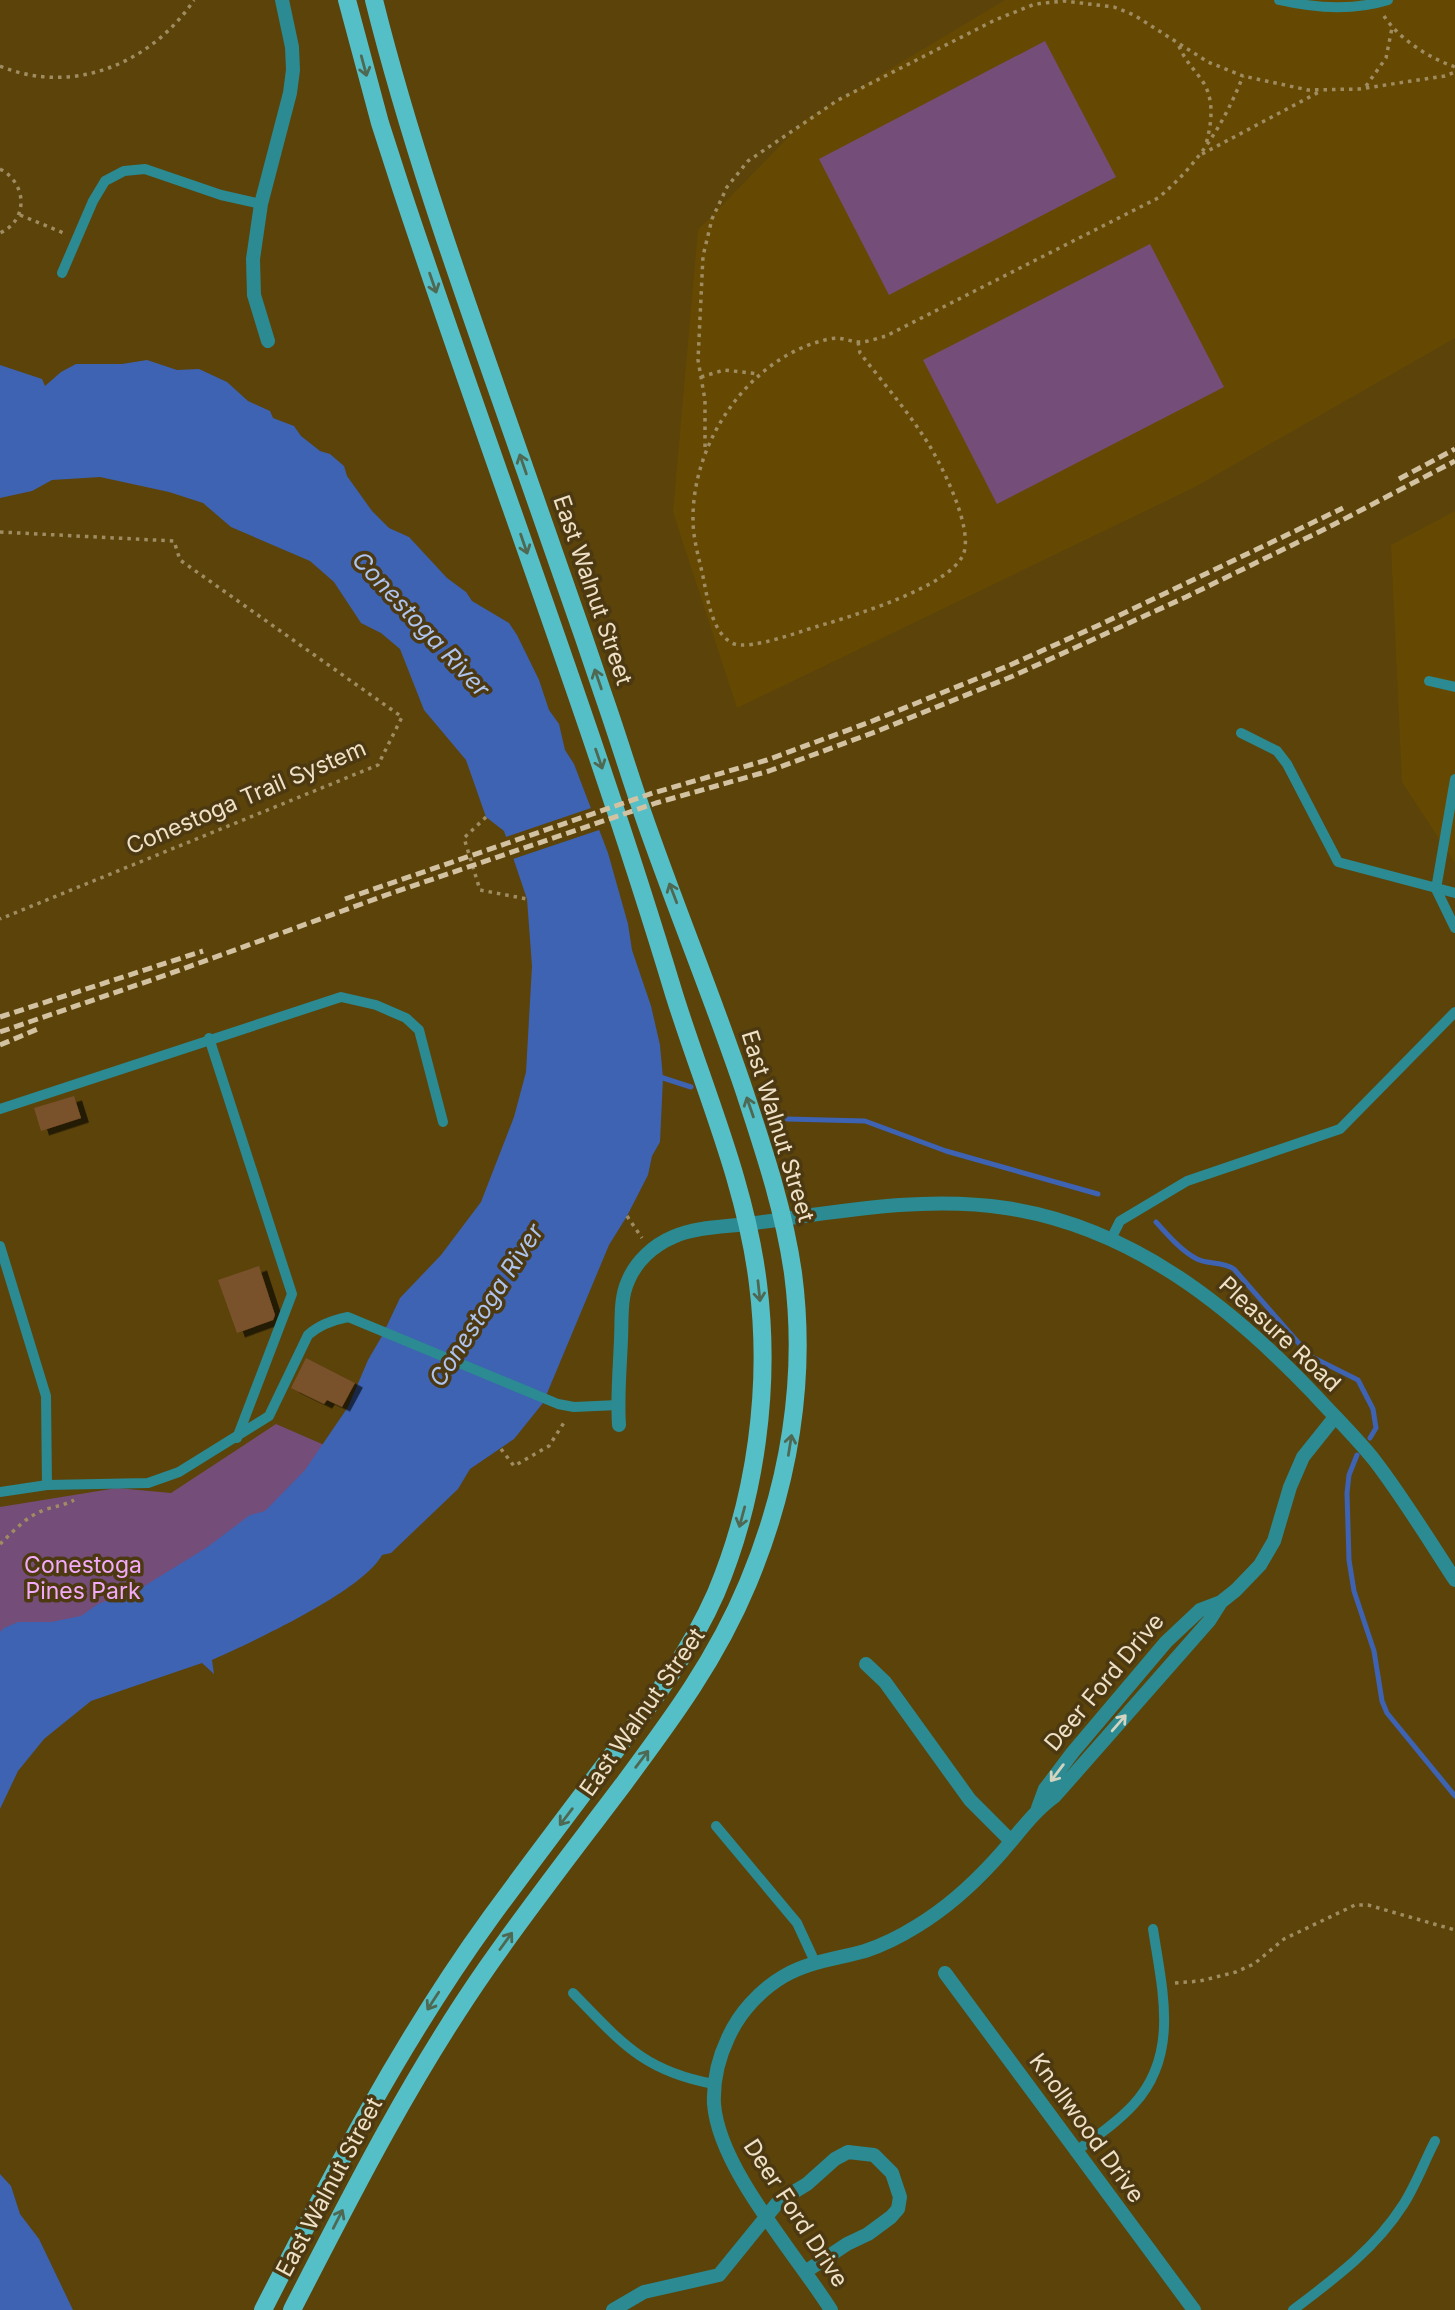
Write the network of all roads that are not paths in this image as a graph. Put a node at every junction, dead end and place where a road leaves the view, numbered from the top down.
1 (282, 0) edge
2 (347, 0) edge
3 (374, 0) edge
4 (1279, 0) edge
5 (1388, 0) edge
6 (261, 204) junction
7 (62, 273) dead end
8 (268, 341) dead end
9 (1429, 681) dead end
10 (1455, 687) edge
11 (1241, 733) dead end
12 (1455, 779) edge
13 (1436, 889) junction
14 (1455, 893) edge
15 (1455, 928) edge
16 (1455, 1012) edge
17 (209, 1038) junction
18 (0, 1109) edge
19 (443, 1122) dead end
20 (783, 1220) junction
21 (747, 1224) junction
22 (1111, 1239) junction
23 (0, 1246) edge
24 (618, 1405) junction
25 (1335, 1417) junction
26 (619, 1425) dead end
27 (237, 1437) junction
28 (47, 1485) junction
29 (0, 1492) edge
30 (1455, 1580) edge
31 (866, 1664) dead end
32 (716, 1826) dead end
33 (1011, 1841) junction
34 (1153, 1929) dead end
35 (815, 1962) junction
36 (945, 1973) dead end
37 (573, 1993) dead end
38 (714, 2084) junction
39 (1435, 2141) dead end
40 (1075, 2151) junction
41 (766, 2216) junction
42 (805, 2272) junction
43 (263, 2310) edge
44 (292, 2310) edge
45 (614, 2310) edge
46 (831, 2310) edge
47 (1194, 2310) edge
48 (1293, 2310) edge

1 - 6 street
2 -> 21 main road, East Walnut Street
20 -> 3 main road, East Walnut Street
4 - 5 lane
6 - 7 lane
6 - 8 street
9 - 10 lane
11 - 13 lane
12 - 13 lane
13 - 14 lane
13 - 15 lane
16 - 22 lane
17 - 18 lane
17 - 19 lane
17 - 27 lane
20 - 21 street, Pleasure Road
20 - 22 street, Pleasure Road
44 -> 20 main road, East Walnut Street
21 - 24 street, Pleasure Road
21 -> 43 main road, East Walnut Street
22 - 25 street, Pleasure Road
23 - 28 lane
24 - 26 street, Pleasure Road
24 - 27 lane
25 - 30 street, Pleasure Road
25 - 33 street, Deer Ford Drive
27 - 28 lane
28 - 29 lane
31 - 33 street
32 - 35 lane
33 - 35 street, Deer Ford Drive
34 - 40 lane
35 - 38 street, Deer Ford Drive
36 - 40 street, Knollwood Drive
37 - 38 lane
38 - 41 street, Deer Ford Drive
39 - 48 lane
40 - 47 street, Knollwood Drive
41 - 42 street, Deer Ford Drive
41 - 42 street
41 - 45 street
42 - 46 street, Deer Ford Drive

